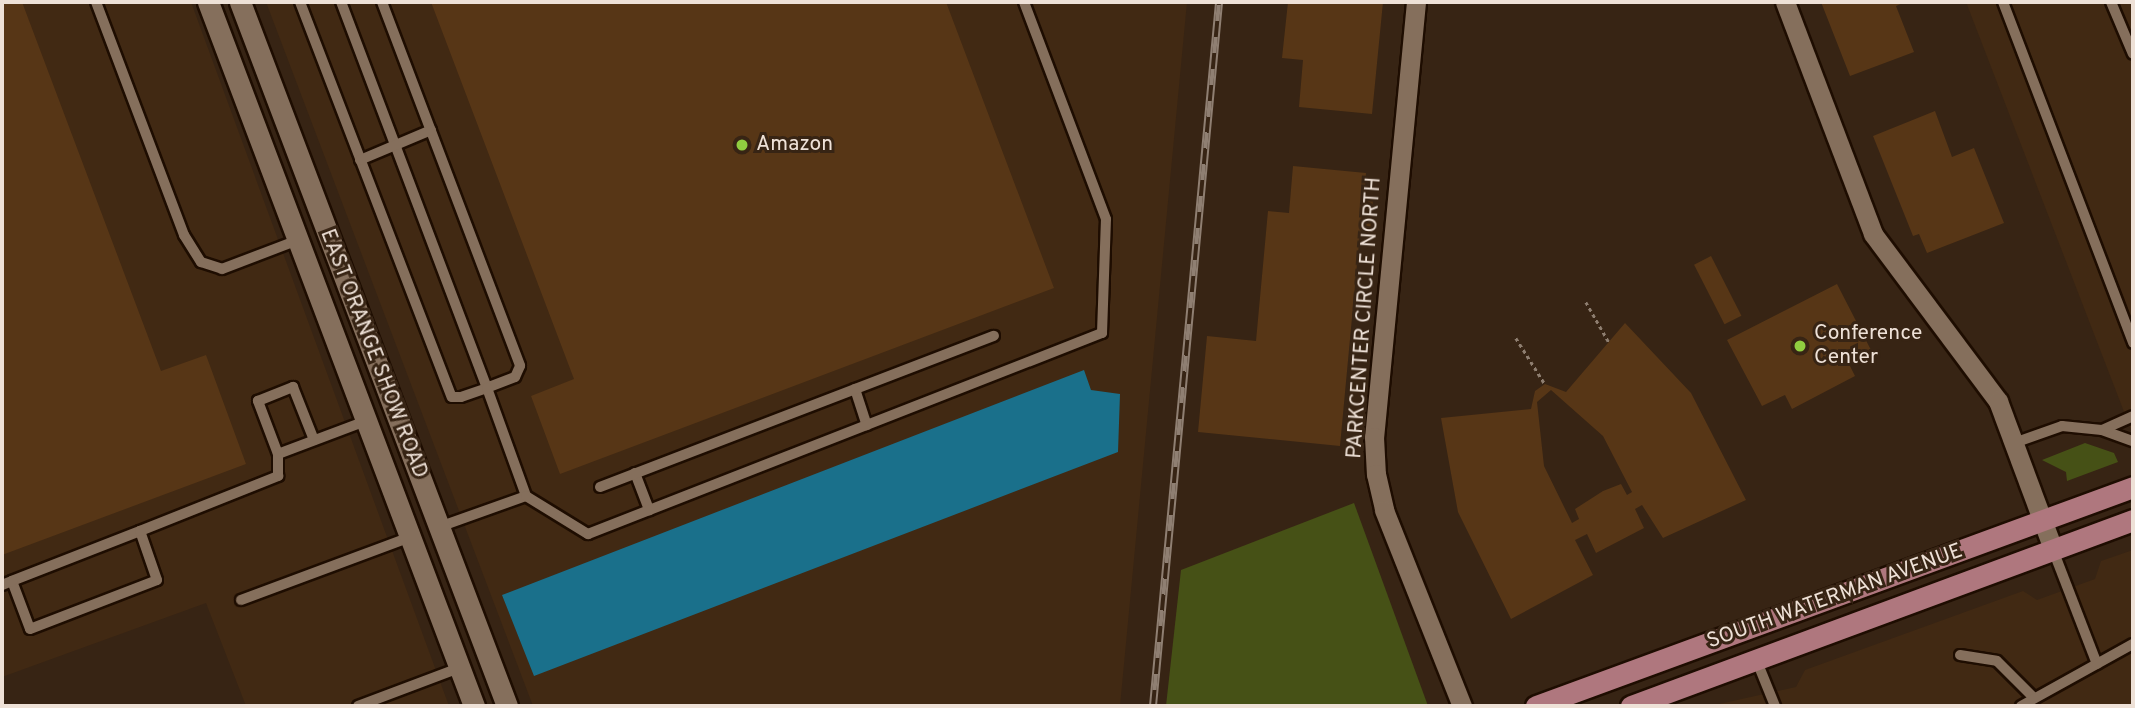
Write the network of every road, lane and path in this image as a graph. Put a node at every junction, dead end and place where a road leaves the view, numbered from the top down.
1 (96, 2) edge
2 (208, 2) edge
3 (240, 2) edge
4 (300, 2) edge
5 (341, 2) edge
6 (382, 2) edge
7 (1024, 2) edge
8 (1416, 2) edge
9 (1784, 2) edge
10 (2003, 2) edge
11 (2111, 2) edge
12 (2133, 54) edge
13 (431, 130) junction
14 (394, 146) junction
15 (360, 160) junction
16 (298, 240) junction
17 (1586, 302) dead end
18 (994, 337) dead end
19 (1516, 338) dead end
20 (2133, 343) edge
21 (1610, 344) dead end
22 (1545, 384) dead end
23 (486, 388) junction
24 (855, 389) junction
25 (2133, 416) edge
26 (366, 421) junction
27 (867, 425) junction
28 (2102, 430) junction
29 (314, 440) junction
30 (2133, 441) edge
31 (2014, 443) junction
32 (278, 454) junction
33 (635, 473) junction
34 (600, 487) dead end
35 (2133, 487) edge
36 (526, 496) junction
37 (649, 510) junction
38 (2042, 520) junction
39 (2133, 520) edge
40 (439, 527) junction
41 (140, 531) junction
42 (410, 537) junction
43 (2053, 549) junction
44 (7, 583) edge
45 (241, 600) dead end
46 (2133, 644) edge
47 (1960, 655) dead end
48 (1756, 659) junction
49 (2096, 664) junction
50 (459, 668) junction
51 (2034, 698) junction
52 (358, 706) edge
53 (474, 706) edge
54 (507, 706) edge
55 (1462, 706) edge
56 (1536, 706) edge
57 (1631, 706) edge
58 (1775, 706) edge
59 (2021, 706) edge

1 - 16 lane
2 - 16 main road, EAST ORANGE SHOW ROAD
3 - 40 main road, EAST ORANGE SHOW ROAD
4 - 15 lane
5 - 14 lane
6 - 13 lane
7 - 27 lane
8 - 55 street, PARKCENTER CIRCLE NORTH
9 - 31 street
10 - 20 lane
11 - 12 lane
13 - 14 lane
13 - 23 lane
14 - 15 lane
14 - 23 lane
15 - 23 lane
16 - 26 main road, EAST ORANGE SHOW ROAD
17 - 21 path
18 - 24 lane
19 - 22 path
23 - 36 lane
24 - 27 lane
24 - 33 lane
25 - 28 lane
26 - 29 lane
26 - 42 main road, EAST ORANGE SHOW ROAD
27 - 37 lane
28 - 30 lane
28 - 31 lane
29 - 32 lane
29 - 32 lane
31 - 38 street
32 - 41 lane
33 - 34 lane
33 - 37 lane
35 - 38 main road, SOUTH WATERMAN AVENUE
36 - 37 lane
36 - 40 lane
38 - 43 street
38 - 56 main road, SOUTH WATERMAN AVENUE
39 - 43 main road, SOUTH WATERMAN AVENUE
40 - 42 main road
40 - 54 main road, EAST ORANGE SHOW ROAD
41 - 44 lane
41 - 44 lane
42 - 45 lane
42 - 50 main road, EAST ORANGE SHOW ROAD
43 - 48 main road, SOUTH WATERMAN AVENUE
43 - 49 lane
46 - 49 lane
47 - 51 lane
48 - 57 main road, SOUTH WATERMAN AVENUE
48 - 58 lane
49 - 51 lane
50 - 52 lane
50 - 53 main road, EAST ORANGE SHOW ROAD
51 - 59 lane

